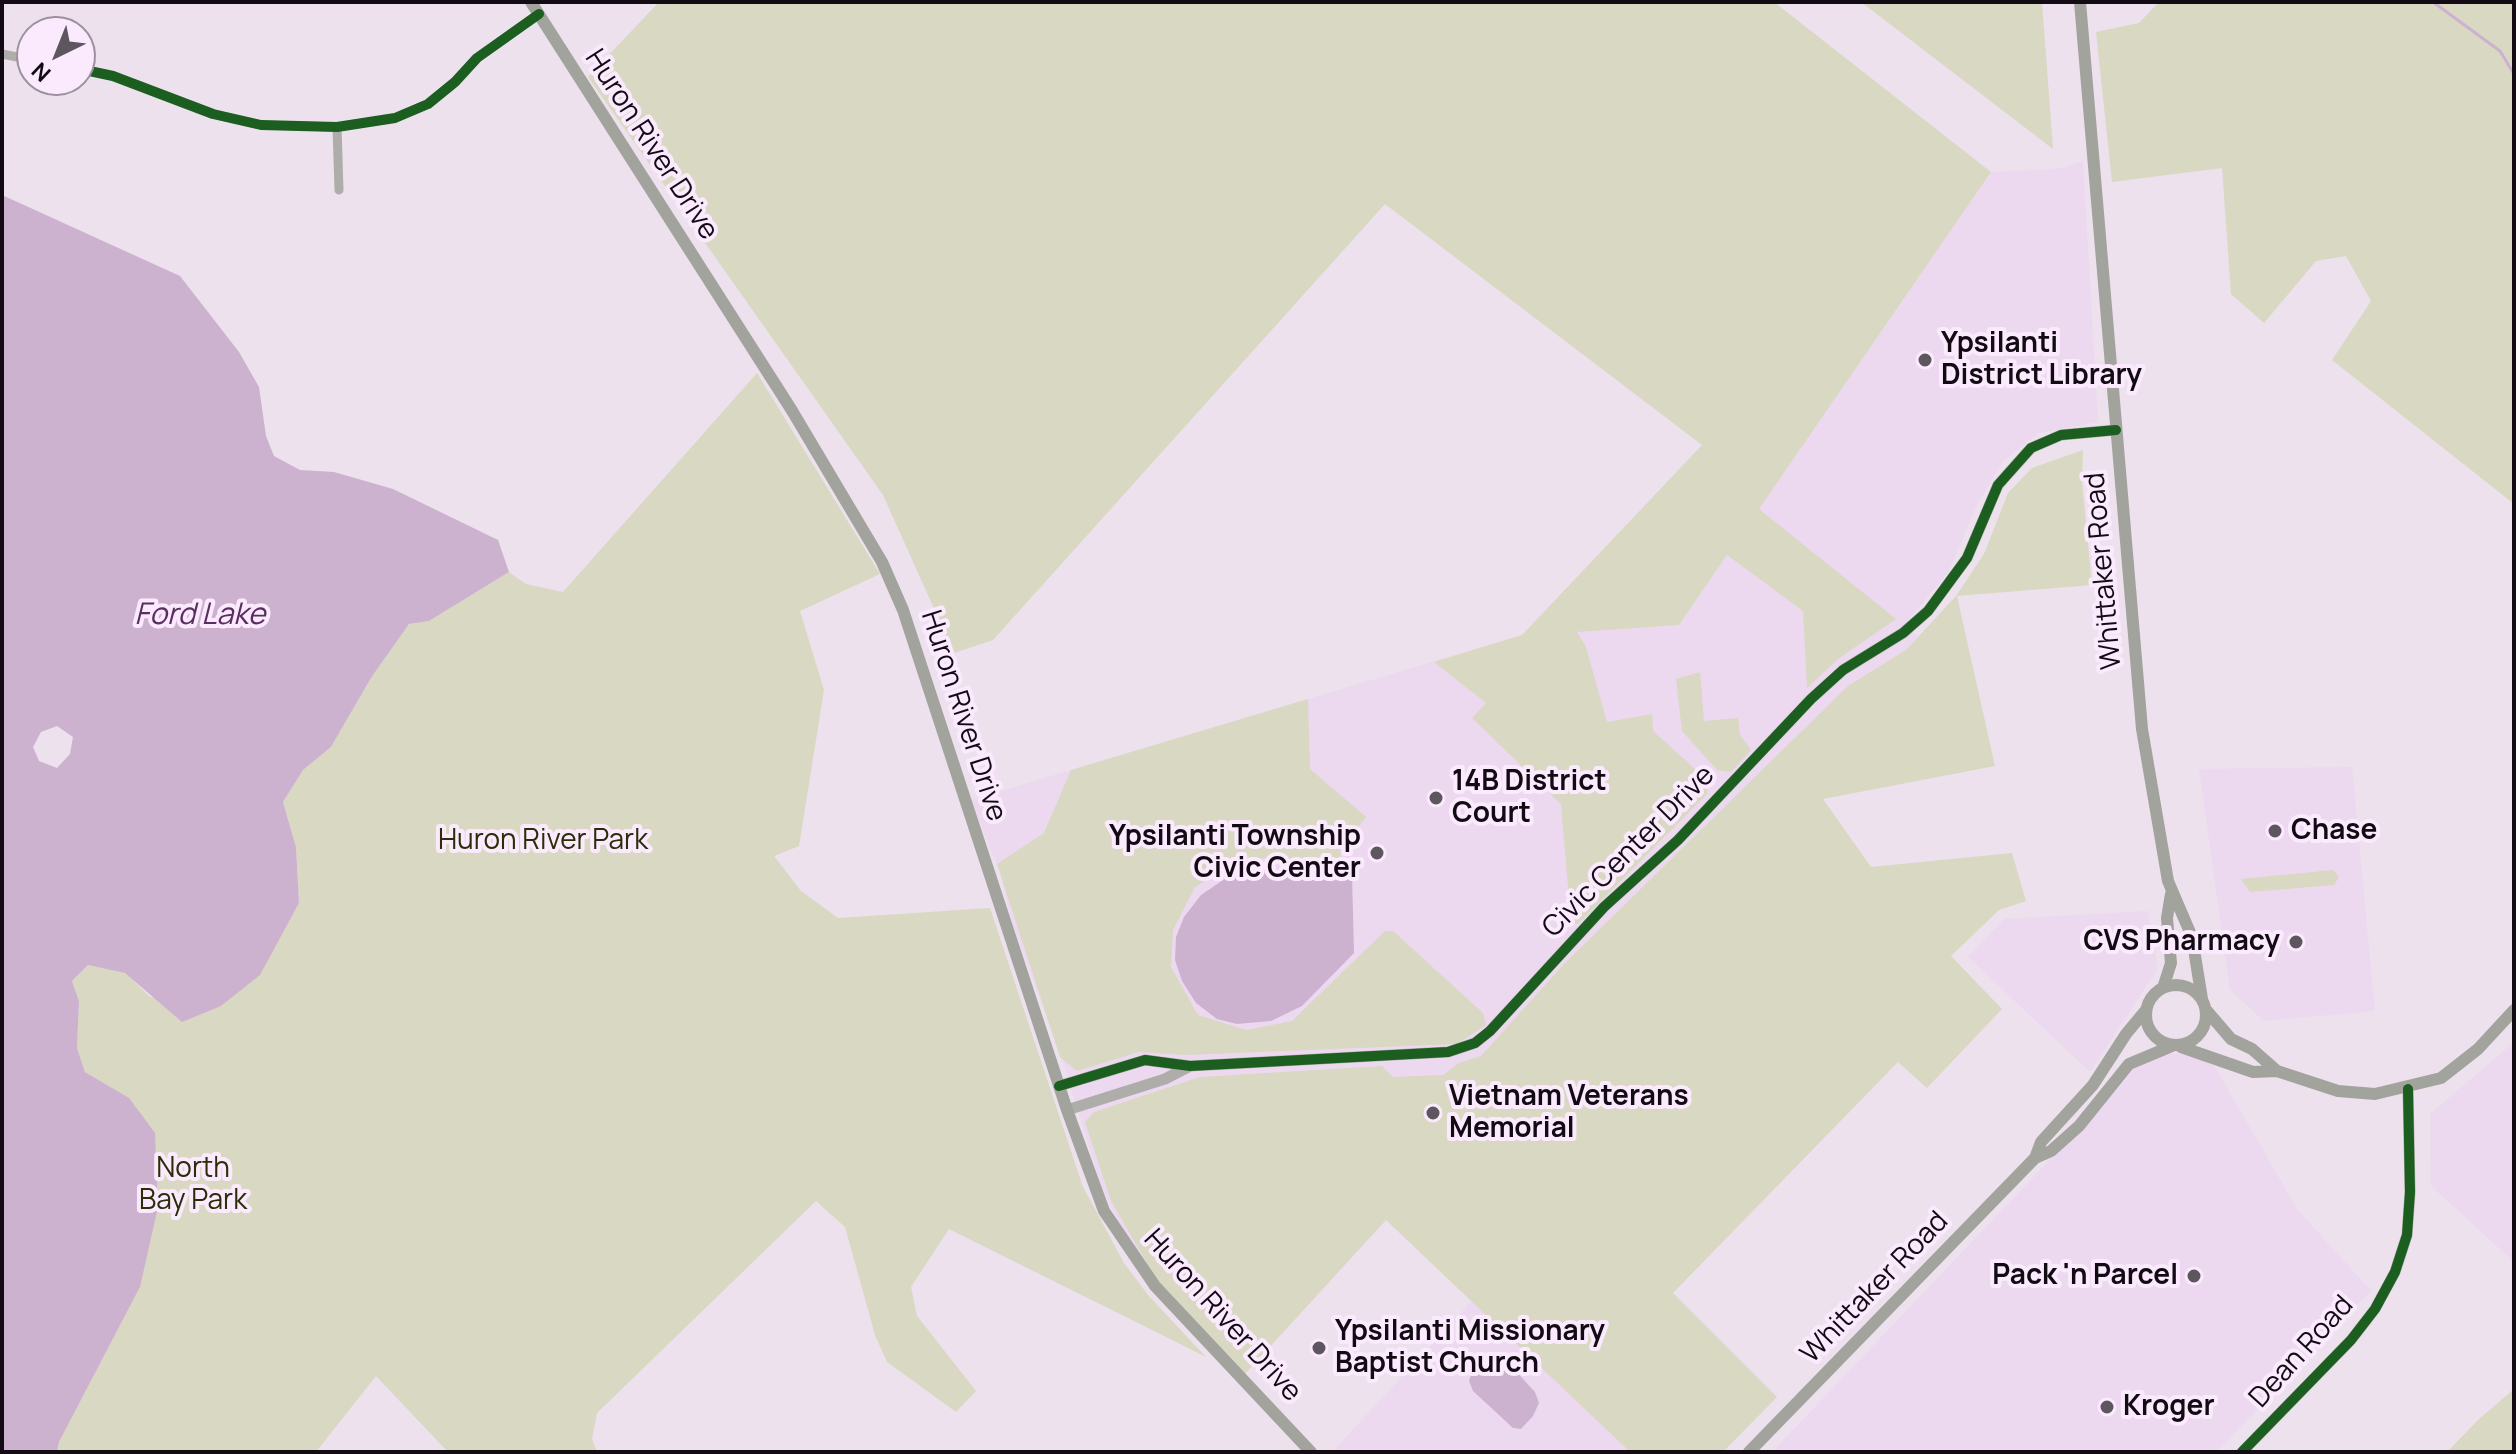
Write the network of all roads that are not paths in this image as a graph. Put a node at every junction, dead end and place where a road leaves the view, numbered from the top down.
1 (531, 2) edge
2 (2080, 2) edge
3 (539, 14) junction
4 (96, 72) edge
5 (337, 127) junction
6 (339, 190) dead end
7 (2116, 430) junction
8 (2171, 894) junction
9 (2163, 988) junction
10 (2204, 1005) junction
11 (2146, 1010) junction
12 (2514, 1010) edge
13 (2175, 1046) junction
14 (1190, 1066) junction
15 (2277, 1071) junction
16 (1059, 1086) junction
17 (2408, 1089) junction
18 (1067, 1110) junction
19 (2035, 1158) junction
20 (1311, 1452) edge
21 (1749, 1452) edge
22 (2242, 1452) edge

1 - 3 main road, Huron River Drive
2 - 7 main road, Whittaker Road
3 - 5 street
3 - 16 main road, Huron River Drive
4 - 5 street
5 - 6 street
7 - 8 main road, Whittaker Road
7 - 14 street, Civic Center Drive
8 - 9 main road, Whittaker Road
8 - 10 main road, Whittaker Road
9 - 10 main road
9 - 11 main road
10 - 13 main road
10 - 15 main road
11 - 13 main road
11 - 19 main road, Whittaker Road
12 - 17 main road
13 - 15 main road
13 - 19 main road, Whittaker Road
14 - 16 street, Civic Center Drive
14 - 18 street, Civic Center Drive
15 - 17 main road
16 - 18 main road, Huron River Drive
17 - 22 street, Dean Road
18 - 20 main road, Huron River Drive
19 - 21 main road, Whittaker Road

